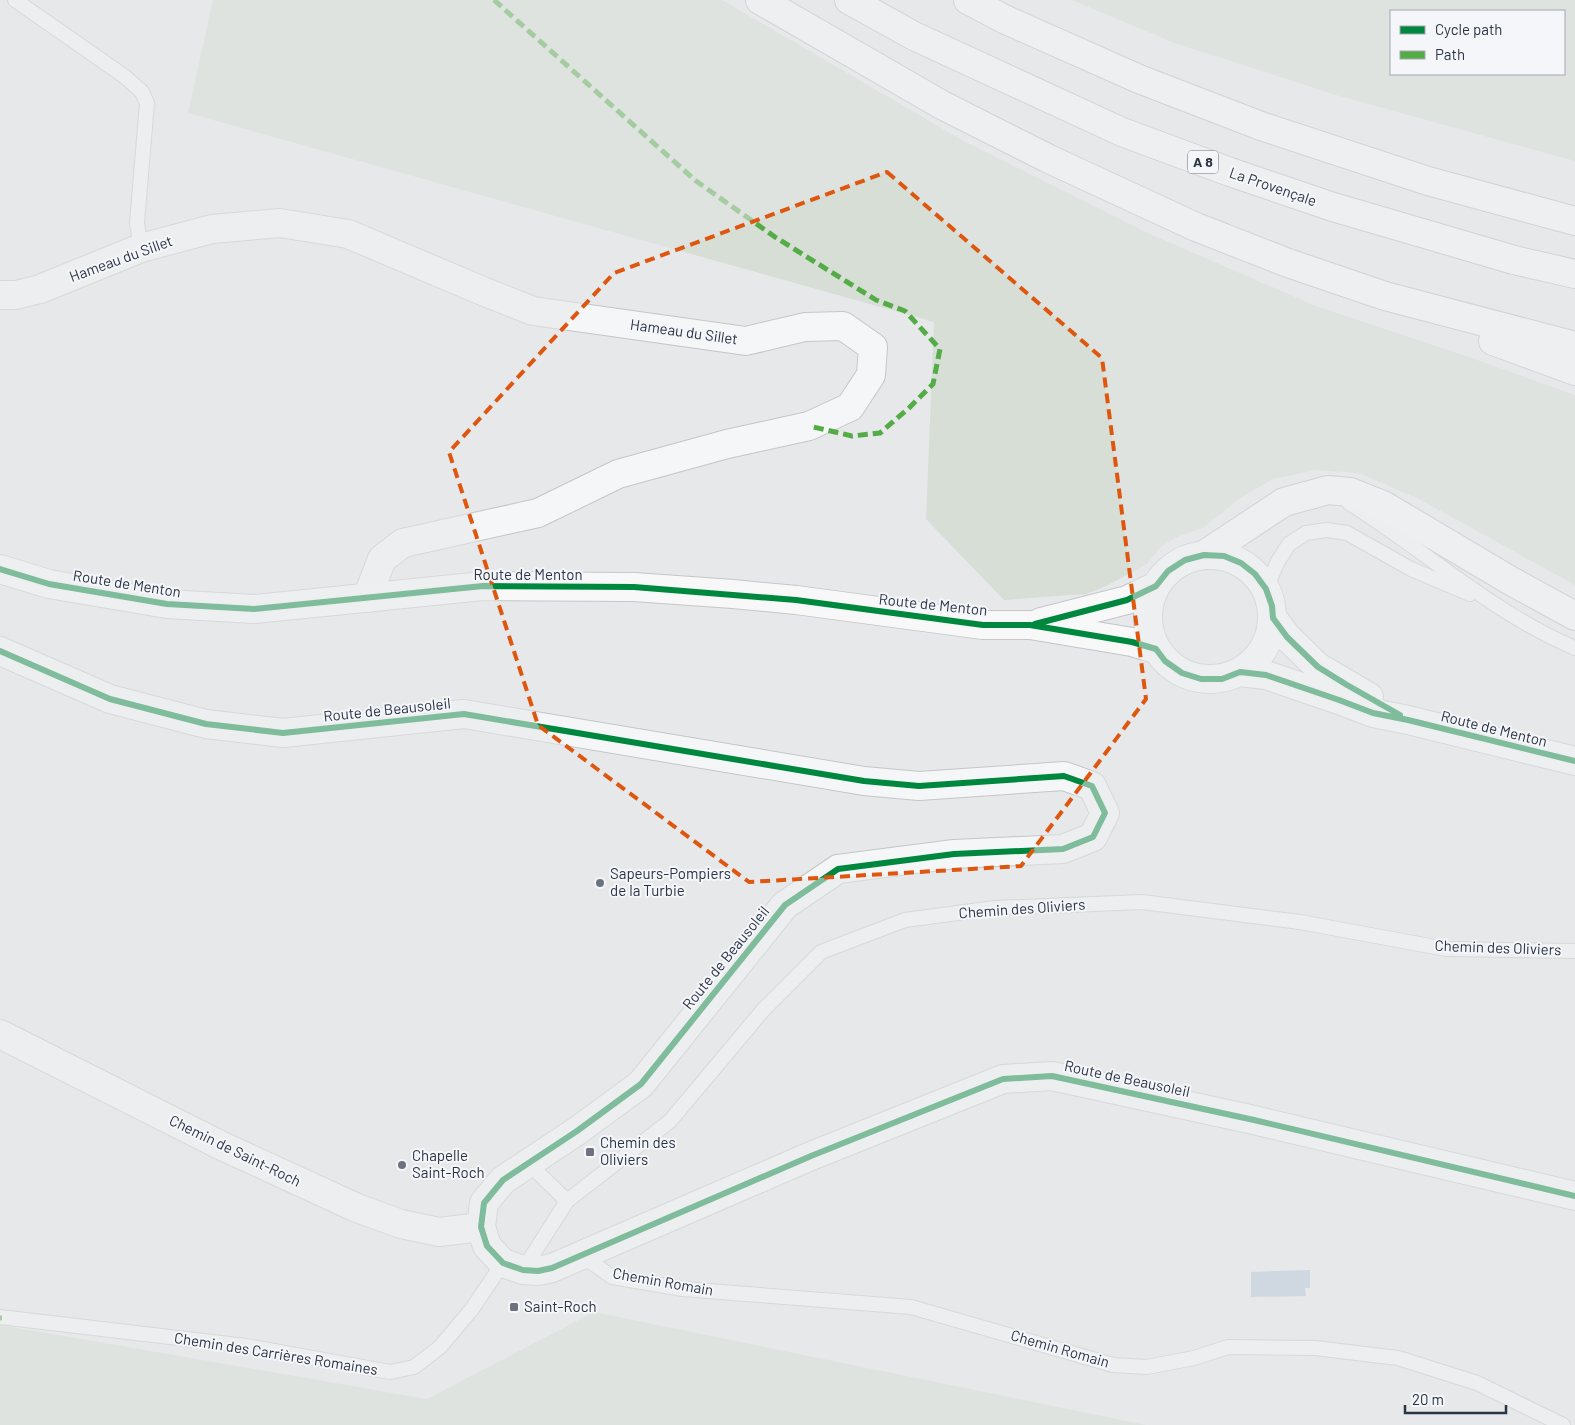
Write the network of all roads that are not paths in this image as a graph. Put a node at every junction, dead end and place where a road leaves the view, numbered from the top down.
1 (15, 0) edge
2 (760, 0) edge
3 (849, 0) edge
4 (968, 0) edge
5 (1575, 221) edge
6 (141, 248) junction
7 (1575, 274) edge
8 (0, 295) edge
9 (1385, 296) junction
10 (1575, 346) edge
11 (1575, 370) edge
12 (1328, 490) junction
13 (1204, 555) junction
14 (0, 568) edge
15 (1156, 586) junction
16 (1266, 589) junction
17 (367, 598) junction
18 (1496, 606) junction
19 (1575, 616) edge
20 (1273, 618) junction
21 (1030, 625) junction
22 (1575, 648) edge
23 (1156, 649) junction
24 (0, 651) edge
25 (1240, 672) junction
26 (1408, 720) junction
27 (1575, 761) edge
28 (1575, 951) edge
29 (0, 1034) edge
30 (528, 1163) junction
31 (1575, 1196) edge
32 (568, 1201) junction
33 (481, 1227) junction
34 (583, 1256) junction
35 (513, 1267) junction
36 (0, 1317) edge
37 (1563, 1425) edge

1 - 6 lane
2 - 9 main road
3 - 7 main road, La Provençale / A 8
4 - 5 main road
6 - 8 street, Hameau du Sillet
6 - 17 street, Hameau du Sillet
9 - 10 main road
9 - 11 main road
12 - 13 main road
12 - 18 lane
12 - 19 main road
13 - 15 main road
13 - 16 main road
14 - 17 main road, Route de Menton
15 - 21 main road, Route de Menton
15 - 23 main road
16 - 18 lane
16 - 20 main road
17 - 21 main road, Route de Menton
18 - 22 lane
20 - 25 main road
20 - 26 main road, Route de Menton
21 - 23 main road, Route de Menton
23 - 25 main road
24 - 30 street, Route de Beausoleil
25 - 26 main road, Route de Menton
26 - 27 main road, Route de Menton
28 - 32 lane, Chemin des Oliviers
29 - 33 street, Chemin de Saint-Roch
30 - 32 lane
30 - 33 street, Route de Beausoleil
31 - 34 street, Route de Beausoleil
32 - 35 lane, Chemin des Oliviers
33 - 35 street
34 - 35 street, Route de Beausoleil
34 - 37 lane, Chemin Romain
35 - 36 lane, Chemin des Carrières Romaines

